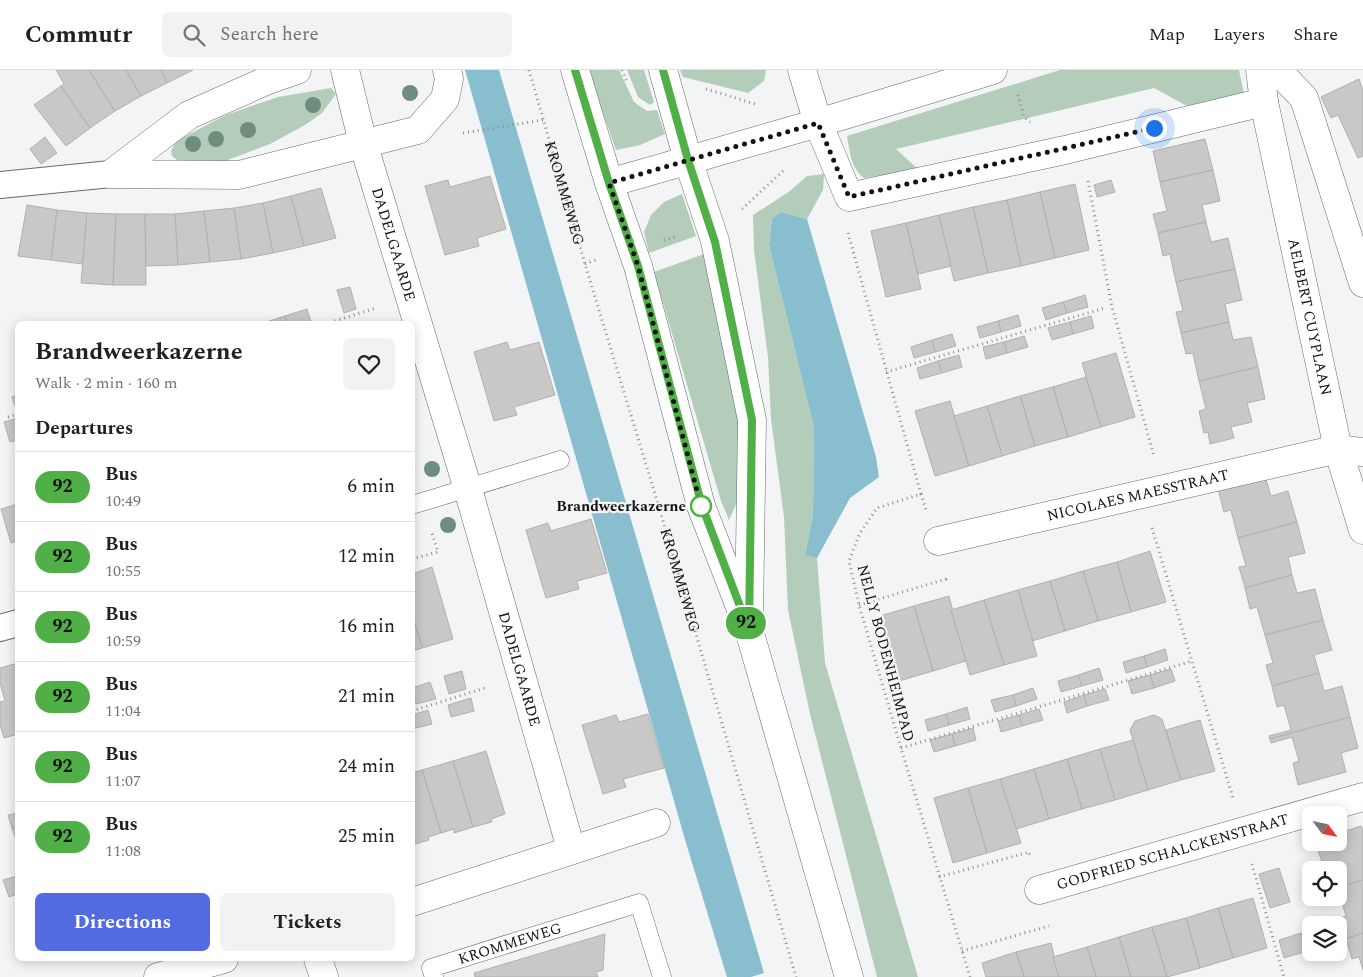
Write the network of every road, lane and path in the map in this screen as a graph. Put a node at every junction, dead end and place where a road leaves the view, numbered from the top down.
1 (297, 70) edge
2 (345, 70) edge
3 (447, 70) edge
4 (530, 70) edge
5 (575, 70) edge
6 (622, 70) edge
7 (663, 70) edge
8 (802, 70) edge
9 (993, 70) edge
10 (1260, 70) edge
11 (1277, 70) edge
12 (629, 85) dead end
13 (1016, 89) dead end
14 (672, 98) junction
15 (1264, 102) junction
16 (756, 104) dead end
17 (543, 120) junction
18 (818, 123) junction
19 (459, 134) dead end
20 (363, 143) junction
21 (1073, 148) junction
22 (688, 160) junction
23 (111, 174) junction
24 (609, 183) junction
25 (0, 185) edge
26 (849, 197) junction
27 (1363, 283) edge
28 (410, 298) junction
29 (1105, 308) dead end
30 (335, 321) edge
31 (886, 372) junction
32 (15, 415) edge
33 (8, 417) dead end
34 (1351, 450) edge
35 (560, 460) dead end
36 (468, 489) junction
37 (1153, 492) junction
38 (418, 503) edge
39 (1363, 530) edge
40 (938, 542) dead end
41 (415, 558) edge
42 (15, 624) edge
43 (0, 628) edge
44 (749, 630) junction
45 (1192, 661) junction
46 (522, 677) junction
47 (415, 710) edge
48 (900, 748) junction
49 (1363, 797) edge
50 (656, 822) dead end
51 (1243, 832) junction
52 (572, 849) junction
53 (1039, 890) dead end
54 (415, 901) edge
55 (319, 961) edge
56 (213, 967) edge
57 (158, 977) edge
58 (324, 977) edge
59 (434, 977) edge
60 (662, 977) edge
61 (796, 977) edge
62 (848, 977) edge
63 (970, 977) edge
64 (1284, 977) edge

1 - 23 street
2 - 20 street, DADELGAARDE
3 - 20 street
4 - 17 path, KROMMEWEG
5 - 24 street
6 - 12 path
7 - 14 street
8 - 18 street
9 - 18 street
10 - 15 street, AELBERT CUYPLAAN
11 - 27 street
13 - 21 path
14 - 16 path
14 - 22 street
15 - 21 street
15 - 34 street, AELBERT CUYPLAAN
17 - 19 path
17 - 61 path, KROMMEWEG
18 - 22 street
18 - 26 street
20 - 23 street
20 - 28 street, DADELGAARDE
21 - 26 street
21 - 37 path
22 - 24 street
22 - 44 street
23 - 25 street
24 - 44 street
26 - 31 path, NELLY BODENHEIMPAD
28 - 30 path
28 - 36 street, DADELGAARDE
29 - 31 path
31 - 48 path, NELLY BODENHEIMPAD
32 - 33 path
34 - 37 street, NICOLAES MAESSTRAAT
34 - 39 street, AELBERT CUYPLAAN
35 - 36 lane
36 - 38 lane
36 - 46 street, DADELGAARDE
37 - 40 street, NICOLAES MAESSTRAAT
37 - 45 path
38 - 41 path
42 - 43 street
44 - 62 street
45 - 48 path
45 - 51 path
46 - 47 path
46 - 52 street, DADELGAARDE
48 - 63 path, NELLY BODENHEIMPAD
49 - 51 street, GODFRIED SCHALCKENSTRAAT
50 - 52 street
51 - 53 street, GODFRIED SCHALCKENSTRAAT
51 - 64 path
52 - 54 street
55 - 58 street
56 - 57 street
59 - 60 lane, KROMMEWEG

